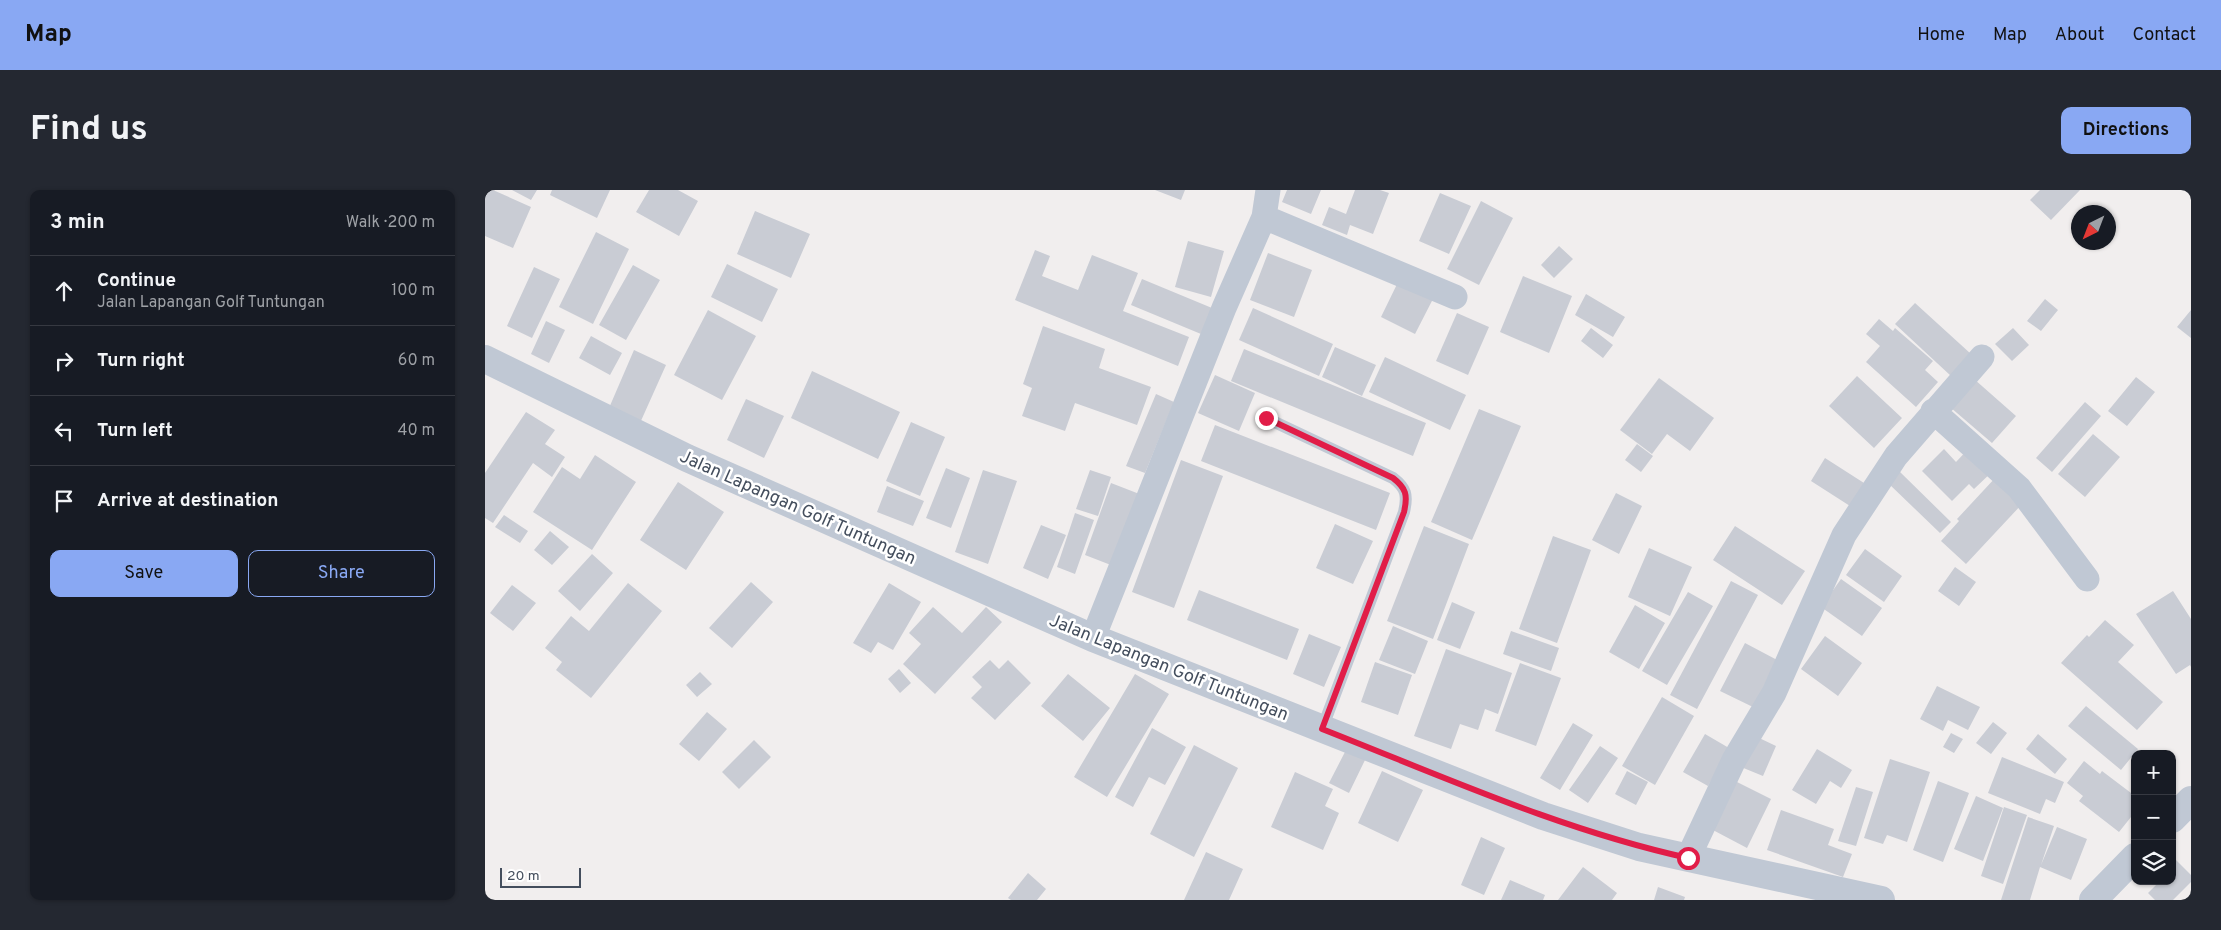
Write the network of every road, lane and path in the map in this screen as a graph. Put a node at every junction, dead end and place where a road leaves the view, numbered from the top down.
1 (1268, 190) edge
2 (1264, 217) junction
3 (1455, 297) dead end
4 (1982, 357) dead end
5 (485, 358) edge
6 (1933, 410) junction
7 (1266, 418) dead end
8 (2087, 579) dead end
9 (1093, 638) junction
10 (1322, 729) junction
11 (2191, 800) edge
12 (2176, 815) edge
13 (1688, 858) junction
14 (2131, 861) edge
15 (1881, 900) edge
16 (2093, 900) edge

1 - 2 street
2 - 3 street
2 - 9 street
4 - 6 street
5 - 9 street, Jalan Lapangan Golf Tuntungan
6 - 8 street
6 - 13 street
7 - 10 lane
9 - 10 street, Jalan Lapangan Golf Tuntungan
10 - 13 street, Jalan Lapangan Golf Tuntungan
11 - 12 street
13 - 15 street, Jalan Lapangan Golf Tuntungan
14 - 16 street

